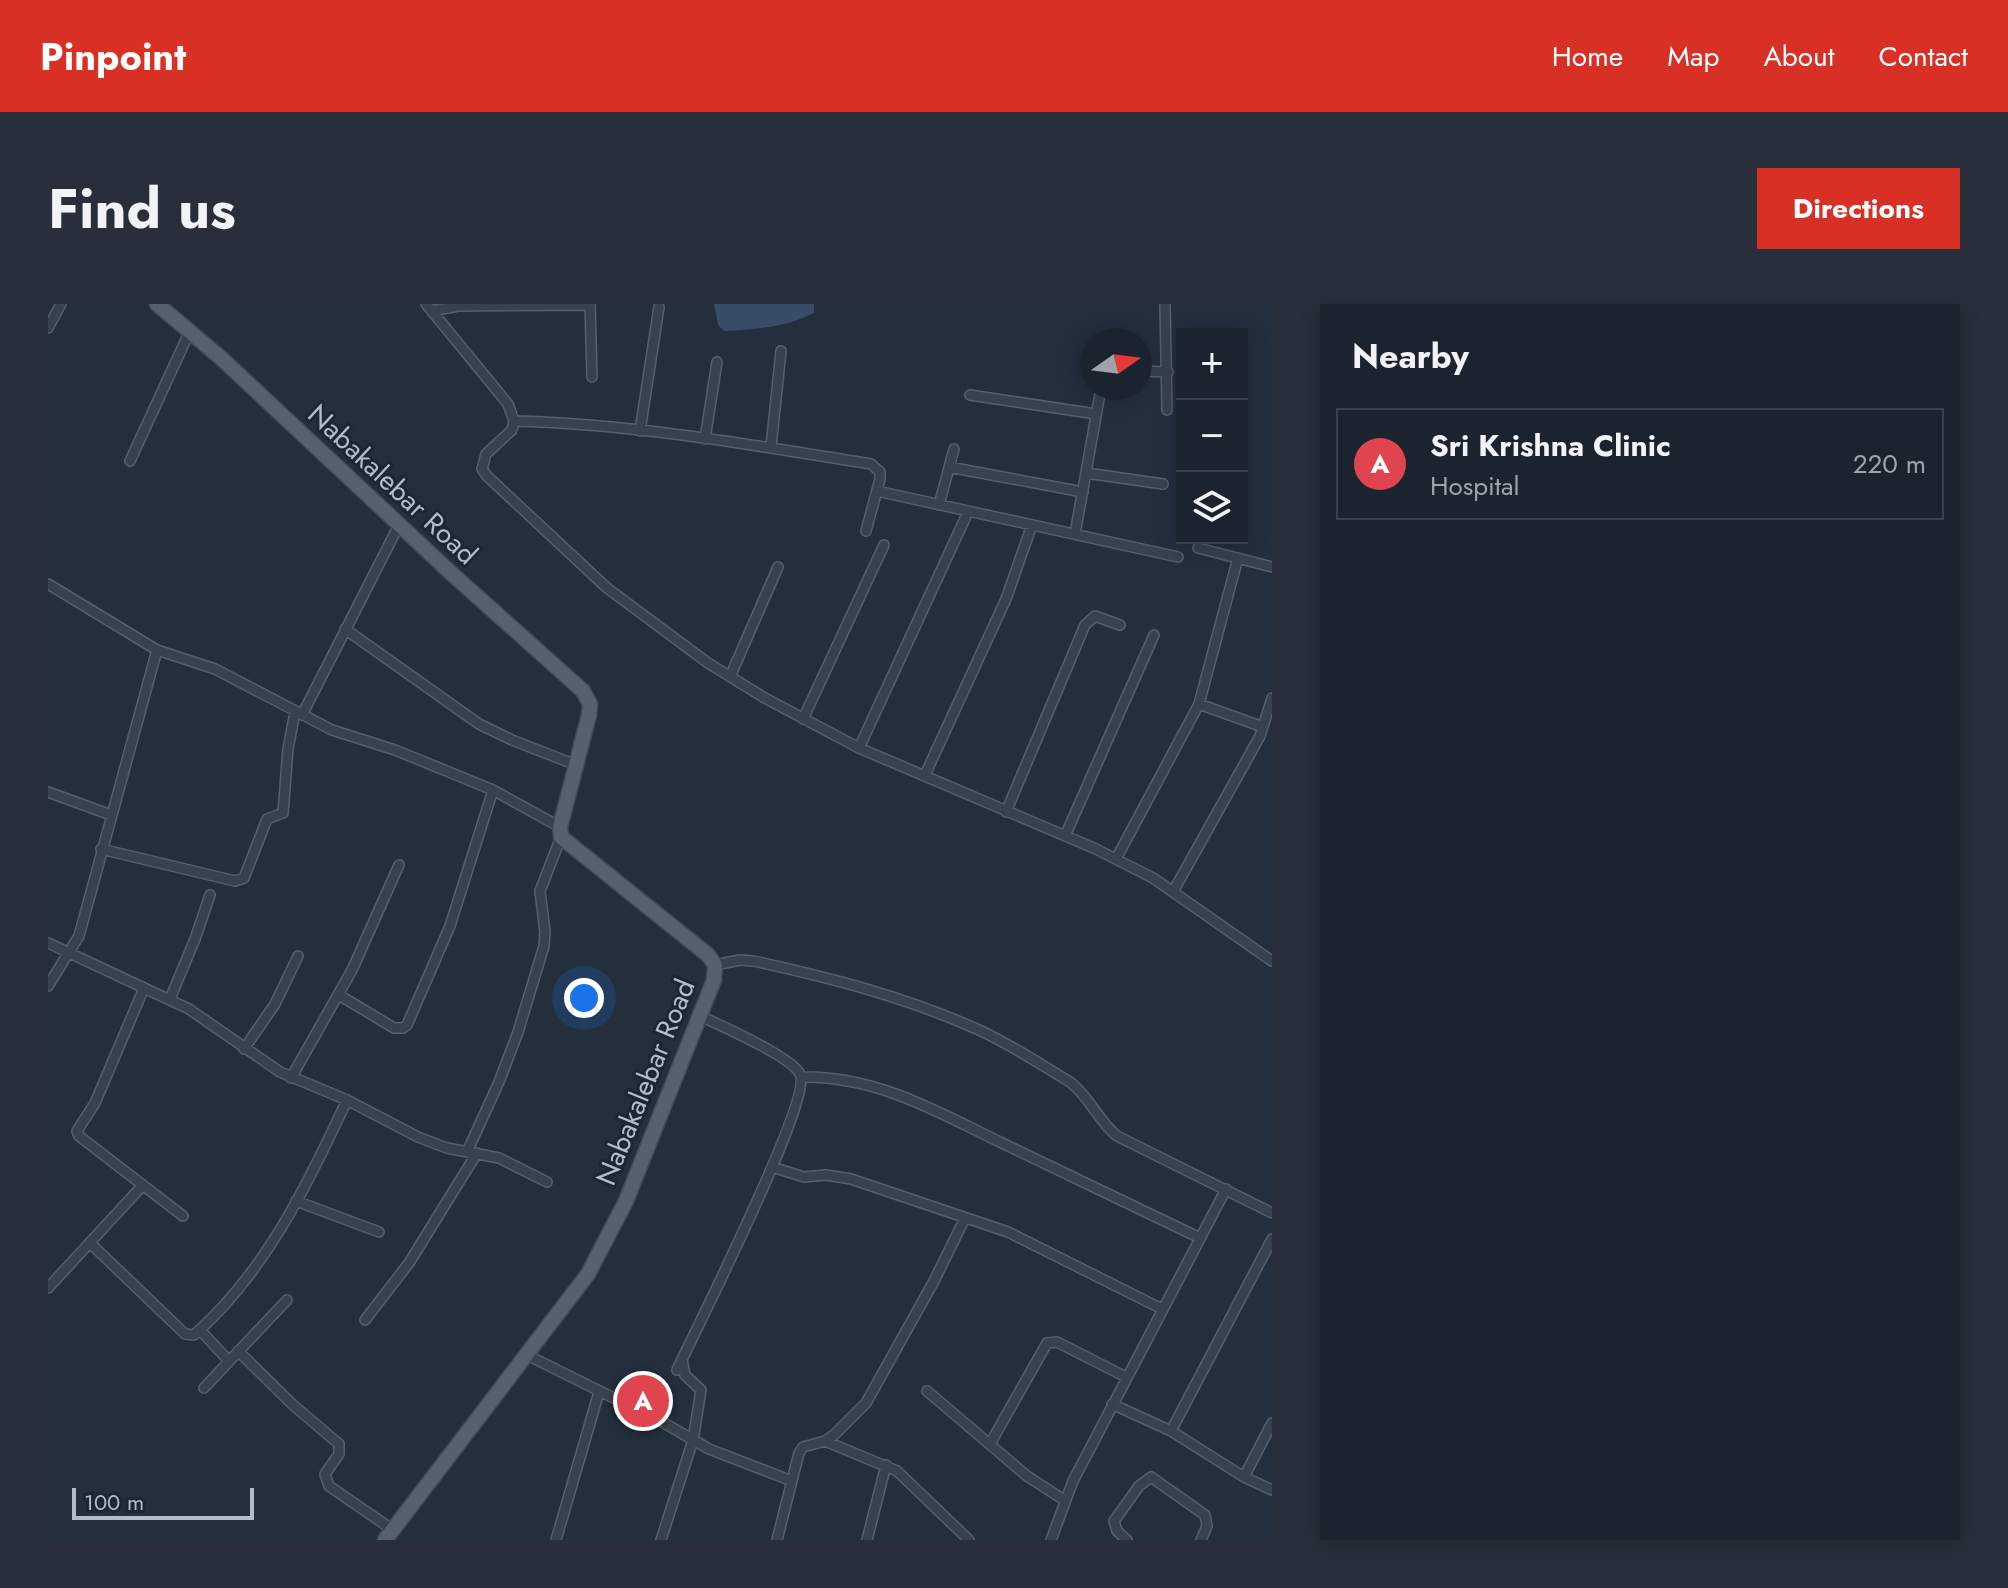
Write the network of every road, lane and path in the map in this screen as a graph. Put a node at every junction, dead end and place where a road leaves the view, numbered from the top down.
1 (61, 304) edge
2 (157, 304) edge
3 (172, 304) edge
4 (1165, 304) edge
5 (590, 305) edge
6 (429, 307) edge
7 (659, 307) dead end
8 (48, 328) edge
9 (184, 329) junction
10 (781, 351) dead end
11 (717, 362) dead end
12 (1152, 371) edge
13 (1168, 372) junction
14 (592, 377) dead end
15 (970, 395) dead end
16 (1099, 400) edge
17 (1167, 410) dead end
18 (1096, 414) junction
19 (514, 421) junction
20 (640, 431) junction
21 (705, 439) junction
22 (771, 447) junction
23 (954, 449) dead end
24 (130, 461) dead end
25 (949, 467) junction
26 (1086, 473) junction
27 (1163, 484) dead end
28 (877, 491) junction
29 (1083, 492) junction
30 (939, 505) junction
31 (968, 512) junction
32 (399, 525) junction
33 (1032, 525) junction
34 (866, 531) dead end
35 (1075, 534) junction
36 (884, 545) dead end
37 (1198, 548) dead end
38 (1178, 557) dead end
39 (1238, 558) junction
40 (778, 567) dead end
41 (1272, 567) edge
42 (48, 584) edge
43 (1120, 625) dead end
44 (345, 629) junction
45 (1154, 635) dead end
46 (157, 650) junction
47 (730, 677) junction
48 (1272, 698) edge
49 (1199, 704) junction
50 (299, 714) junction
51 (803, 719) junction
52 (1261, 732) junction
53 (1272, 740) edge
54 (859, 748) junction
55 (576, 765) junction
56 (925, 775) junction
57 (493, 790) junction
58 (48, 792) edge
59 (1006, 812) junction
60 (111, 815) junction
61 (560, 832) junction
62 (1065, 836) junction
63 (101, 849) junction
64 (1116, 859) junction
65 (399, 865) dead end
66 (1174, 890) junction
67 (210, 895) dead end
68 (48, 943) edge
69 (69, 952) junction
70 (298, 956) dead end
71 (1272, 961) edge
72 (715, 965) junction
73 (48, 986) edge
74 (144, 988) junction
75 (339, 995) junction
76 (170, 999) junction
77 (700, 1016) junction
78 (244, 1049) junction
79 (802, 1077) junction
80 (291, 1078) junction
81 (347, 1100) junction
82 (472, 1152) junction
83 (772, 1167) junction
84 (547, 1182) dead end
85 (143, 1185) junction
86 (1226, 1189) junction
87 (296, 1201) junction
88 (1272, 1213) edge
89 (183, 1216) dead end
90 (965, 1218) junction
91 (379, 1232) dead end
92 (1200, 1238) junction
93 (1272, 1239) edge
94 (90, 1243) junction
95 (52, 1276) edge
96 (48, 1288) edge
97 (287, 1300) dead end
98 (1162, 1309) junction
99 (365, 1320) dead end
100 (200, 1330) junction
101 (238, 1351) junction
102 (527, 1355) junction
103 (681, 1360) junction
104 (229, 1361) junction
105 (677, 1370) dead end
106 (1126, 1377) junction
107 (204, 1388) dead end
108 (927, 1391) dead end
109 (599, 1392) junction
110 (1112, 1404) junction
111 (1272, 1423) edge
112 (1171, 1431) junction
113 (693, 1440) junction
114 (825, 1441) junction
115 (990, 1444) junction
116 (886, 1465) junction
117 (1244, 1477) junction
118 (792, 1481) junction
119 (1272, 1490) edge
120 (1064, 1500) junction
121 (389, 1535) edge
122 (964, 1538) edge
123 (556, 1540) edge
124 (661, 1540) edge
125 (777, 1540) edge
126 (867, 1540) edge
127 (1051, 1540) edge
128 (1127, 1540) edge
129 (1201, 1540) edge

1 - 8 street
2 - 9 main road, Nabakalebar Road
3 - 9 main road
4 - 13 street
5 - 6 street
5 - 14 street
6 - 19 street
7 - 20 street
9 - 24 street
9 - 32 main road, Nabakalebar Road
10 - 22 street
11 - 21 street
12 - 13 street
13 - 17 street
15 - 18 street
16 - 18 street
18 - 26 street
19 - 20 street
19 - 47 street
20 - 21 street
21 - 22 street
22 - 28 street
23 - 25 street
25 - 29 street
25 - 30 street
26 - 27 street
26 - 29 street
28 - 30 street
28 - 34 street
29 - 35 street
30 - 31 street
31 - 33 street
31 - 54 street
32 - 44 street
32 - 55 main road, Nabakalebar Road
33 - 35 street
33 - 56 street
35 - 38 street
36 - 51 street
37 - 39 street
39 - 41 street
39 - 49 street
40 - 47 street
42 - 46 street
43 - 59 street
44 - 50 street
44 - 55 street
45 - 62 street
46 - 50 street
46 - 60 street
47 - 51 street
48 - 52 street
49 - 52 street
49 - 64 street
50 - 57 street
50 - 63 street
51 - 54 street
52 - 53 street
52 - 66 street
54 - 56 street
55 - 61 main road, Nabakalebar Road
56 - 59 street
57 - 61 street
57 - 75 street
58 - 60 street
59 - 62 street
60 - 63 street
61 - 72 main road, Nabakalebar Road
61 - 82 street
62 - 64 street
63 - 69 street
64 - 66 street
65 - 75 street
66 - 71 street
67 - 76 street
68 - 69 street
69 - 73 street
69 - 74 street
70 - 78 street
72 - 77 main road, Nabakalebar Road
72 - 86 street
74 - 76 street
74 - 85 street
75 - 80 street
76 - 78 street
77 - 79 street
77 - 102 main road, Nabakalebar Road
78 - 80 street
79 - 83 street
79 - 92 street
80 - 81 street
81 - 82 street
81 - 87 street
82 - 84 street
82 - 99 street
83 - 90 street
83 - 103 street
85 - 89 street
85 - 94 street
86 - 88 street
86 - 92 street
87 - 91 street
87 - 100 street
90 - 98 street
90 - 114 street
92 - 98 street
93 - 112 street
94 - 95 street
94 - 100 street
95 - 96 street
97 - 101 street
98 - 106 street
100 - 104 street
101 - 104 street
101 - 121 street
102 - 109 street
102 - 121 main road, Nabakalebar Road
103 - 105 street
103 - 113 street
104 - 107 street
106 - 110 street
106 - 115 street
108 - 115 street
109 - 113 street
109 - 123 street
110 - 112 street
110 - 120 street
111 - 117 street
112 - 117 street
113 - 118 street
113 - 124 street
114 - 116 street
114 - 118 street
115 - 120 street
116 - 122 street
116 - 126 street
117 - 119 street
118 - 125 street
120 - 127 street
128 - 129 street

